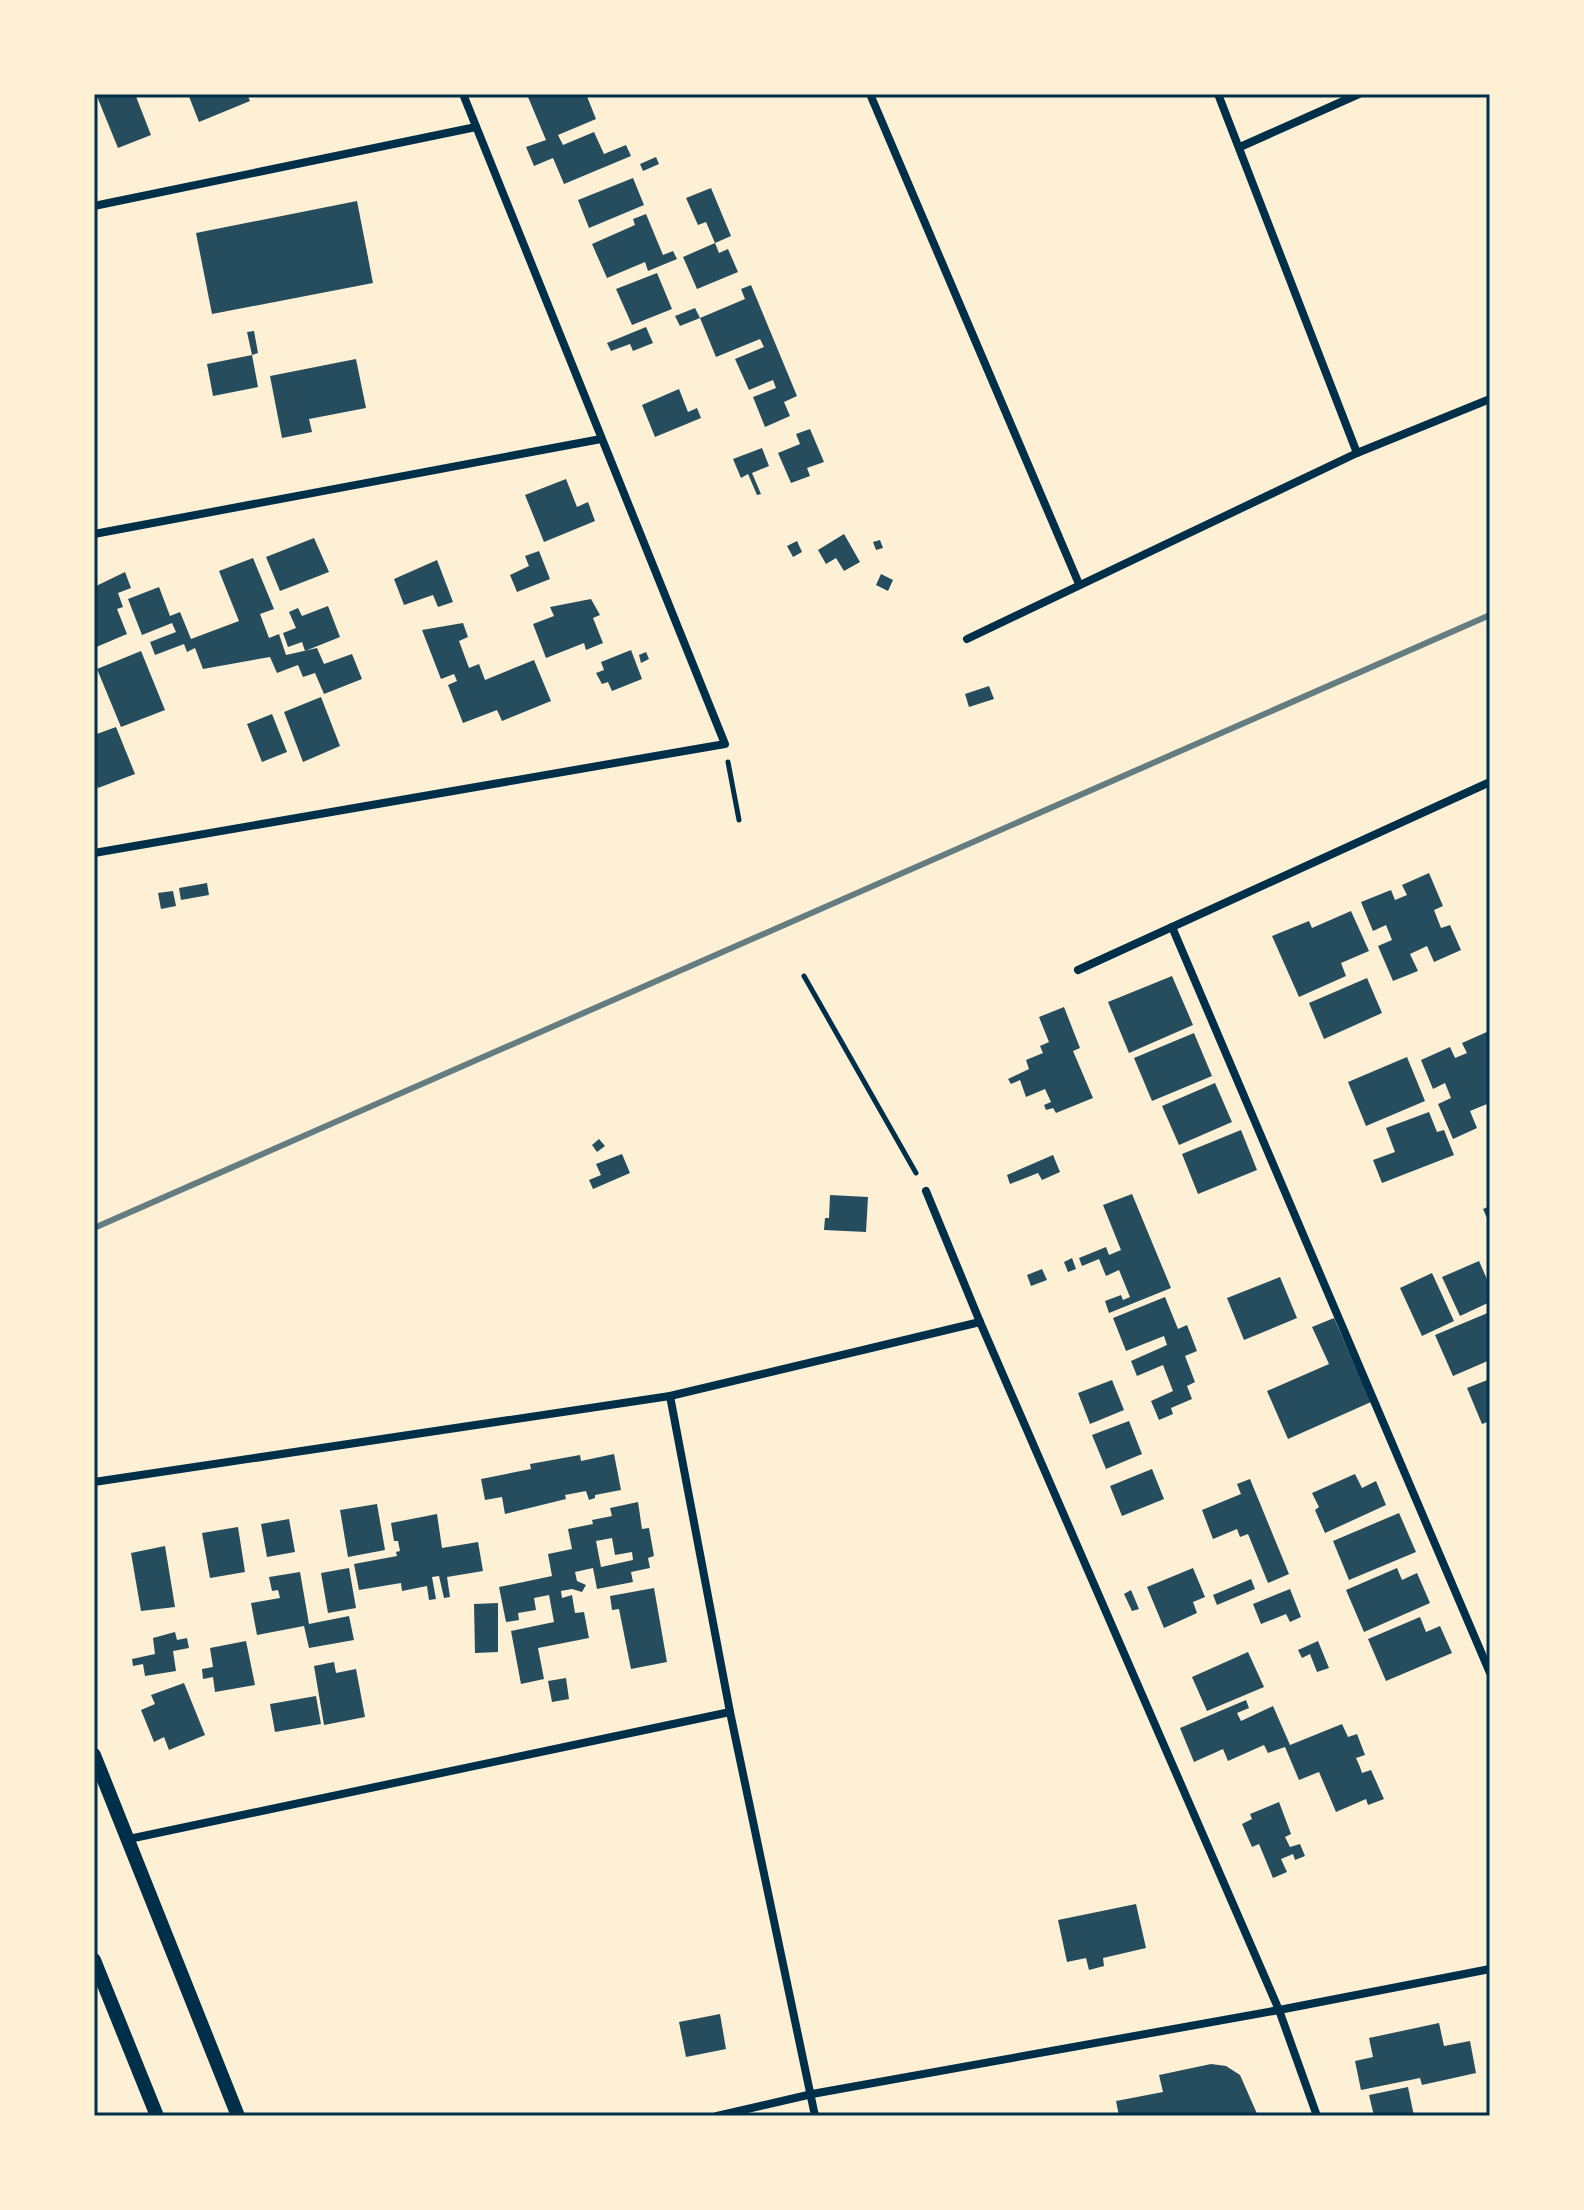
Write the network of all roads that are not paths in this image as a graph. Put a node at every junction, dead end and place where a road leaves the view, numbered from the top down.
1 (463, 94) edge
2 (870, 94) edge
3 (1218, 94) edge
4 (1359, 94) edge
5 (476, 127) junction
6 (1240, 147) junction
7 (94, 206) edge
8 (1490, 399) edge
9 (601, 439) junction
10 (1357, 453) junction
11 (94, 534) edge
12 (1079, 584) junction
13 (967, 639) dead end
14 (1490, 782) edge
15 (94, 853) edge
16 (1172, 927) junction
17 (1078, 970) dead end
18 (926, 1191) road end
19 (980, 1322) junction
20 (670, 1396) junction
21 (94, 1482) edge
22 (1490, 1673) edge
23 (730, 1712) junction
24 (94, 1755) edge
25 (129, 1839) junction
26 (94, 1960) edge
27 (1490, 1969) edge
28 (1279, 2010) junction
29 (812, 2094) junction
30 (157, 2116) edge
31 (238, 2116) edge
32 (717, 2116) edge
33 (815, 2116) edge
34 (1317, 2116) edge

1 - 5 street
2 - 12 street
3 - 6 street
4 - 6 street
5 - 7 street
5 - 9 street
6 - 10 street
8 - 10 street
9 - 11 street
9 - 15 street
10 - 12 street
12 - 13 street
14 - 16 street
16 - 17 street
16 - 22 street
18 - 19 street
19 - 20 street
19 - 28 street
20 - 21 street
20 - 23 street
23 - 25 street
23 - 29 street
24 - 25 street
25 - 31 street
26 - 30 street
27 - 28 street
28 - 29 street
28 - 34 street
29 - 32 street
29 - 33 street

